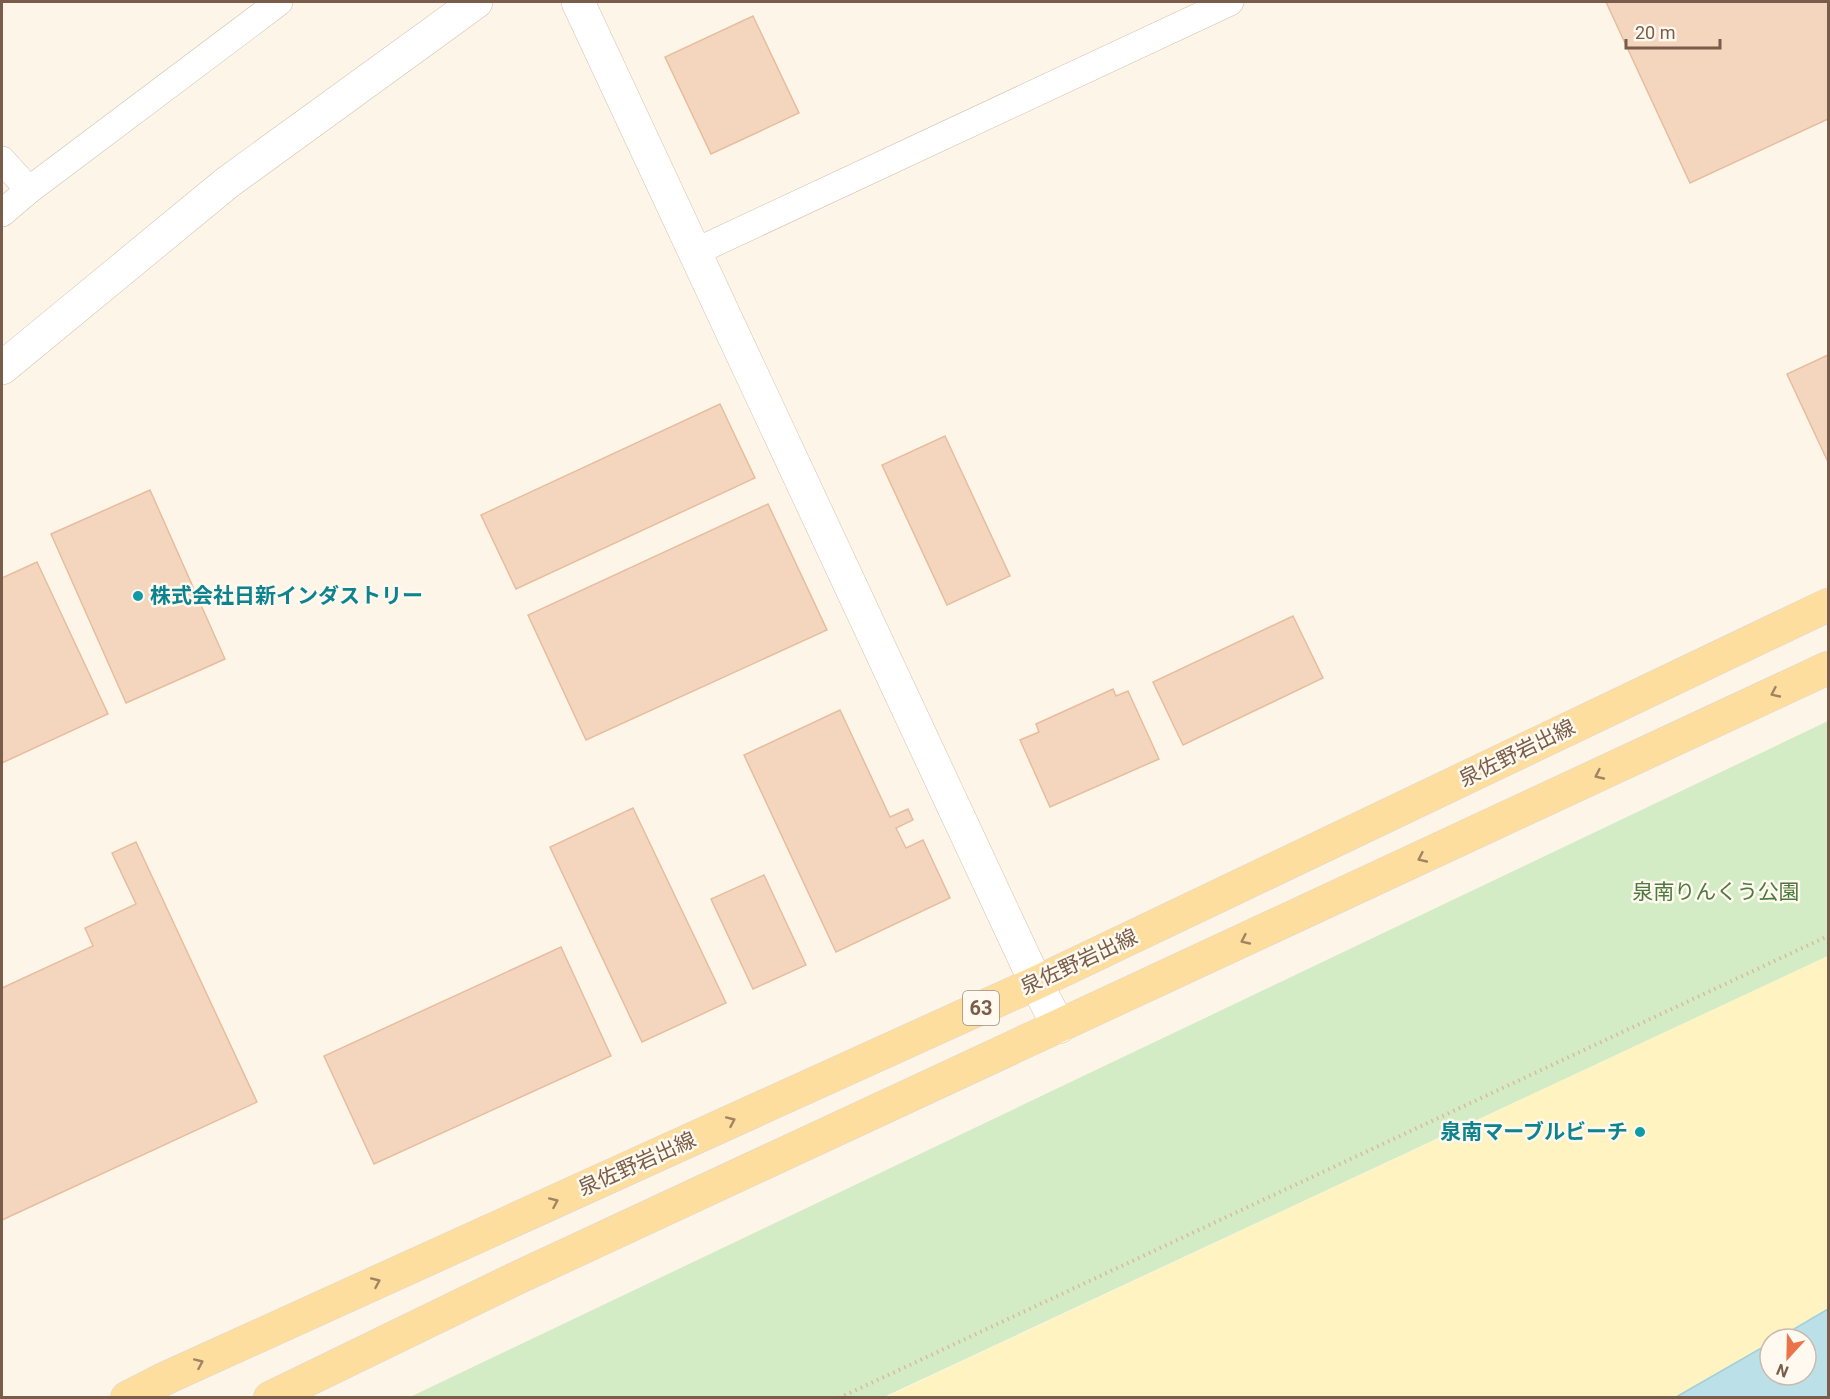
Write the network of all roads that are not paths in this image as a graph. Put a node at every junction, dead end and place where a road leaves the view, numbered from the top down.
1 (279, 2) edge
2 (476, 2) edge
3 (578, 2) edge
4 (1230, 2) edge
5 (2, 160) edge
6 (29, 190) junction
7 (2, 213) edge
8 (696, 252) junction
9 (2, 368) edge
10 (1828, 605) edge
11 (1828, 668) edge
12 (1036, 983) junction
13 (1059, 1027) junction
14 (166, 1378) junction
15 (115, 1398) edge
16 (127, 1398) edge
17 (270, 1398) edge

1 - 6 street
2 - 9 street
3 - 8 street
4 - 8 street
5 - 6 street
6 - 7 street
8 - 12 street
10 - 12 main road, 泉佐野岩出線 / 63
11 -> 13 main road, 63
12 - 13 street
14 -> 12 main road, 泉佐野岩出線 / 63
13 - 17 main road, 63
14 - 15 street
14 - 16 main road, 泉佐野岩出線 / 63

